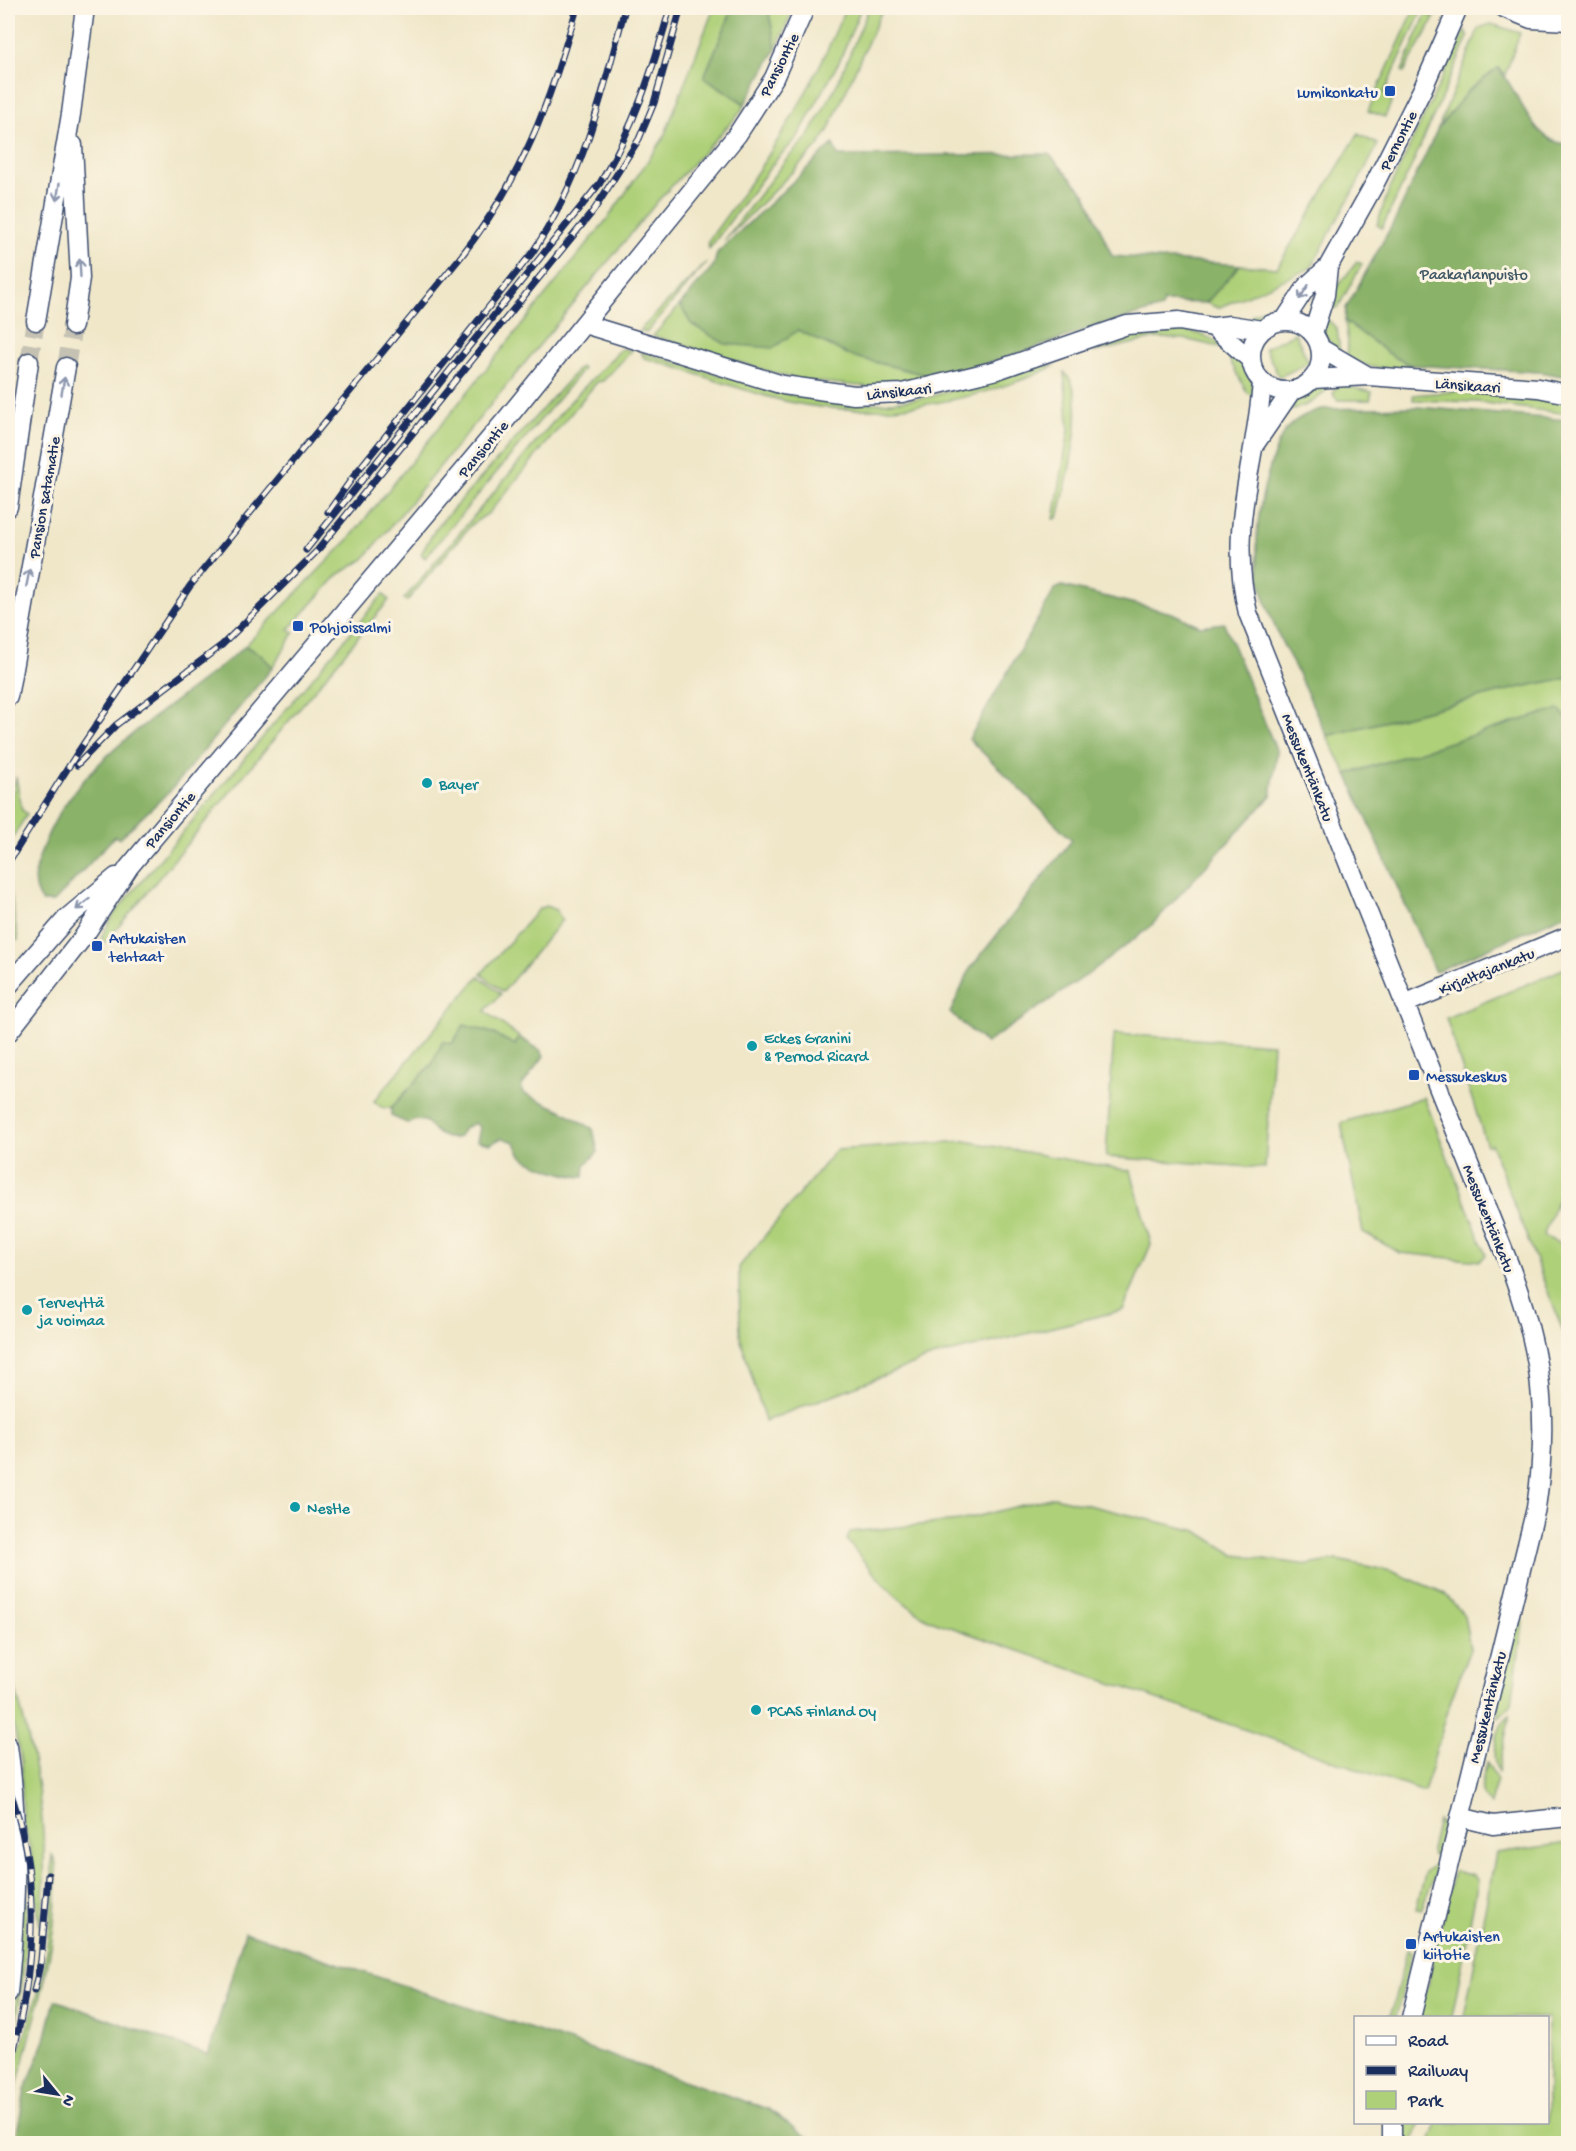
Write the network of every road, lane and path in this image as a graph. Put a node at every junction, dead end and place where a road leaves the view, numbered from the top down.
1 (85, 8) edge
2 (806, 8) edge
3 (1458, 8) edge
4 (1504, 8) edge
5 (1569, 21) edge
6 (71, 114) junction
7 (1328, 267) junction
8 (36, 321) tunnel mouth
9 (1284, 321) junction
10 (584, 324) junction
11 (73, 326) tunnel mouth
12 (1213, 327) junction
13 (1262, 330) junction
14 (1317, 340) junction
15 (1251, 360) junction
16 (29, 362) tunnel mouth
17 (66, 367) tunnel mouth
18 (1368, 376) junction
19 (1313, 379) junction
20 (1262, 381) junction
21 (1292, 390) junction
22 (1569, 394) edge
23 (1255, 444) junction
24 (8, 507) edge
25 (8, 697) edge
26 (129, 867) junction
27 (1569, 936) edge
28 (11, 974) edge
29 (40, 992) junction
30 (8, 993) edge
31 (1404, 1004) junction
32 (27, 1008) junction
33 (8, 1033) edge
34 (8, 1746) edge
35 (1460, 1817) junction
36 (1569, 1817) edge
37 (8, 1994) edge
38 (1411, 2016) edge
39 (1392, 2124) edge
40 (1392, 2144) edge

1 - 6 street
2 - 10 street, Pansiontie
3 - 7 street, Pernontie
4 - 5 street
6 -> 8 street
11 -> 6 street
7 -> 9 street, Pernontie
7 - 14 street, Pernontie
9 - 13 street
9 - 14 street
10 - 12 street, Länsikaari
10 - 26 street, Pansiontie
12 - 13 street, Länsikaari
12 - 15 street
13 - 15 street
14 - 18 street, Länsikaari
14 - 19 street
15 - 20 street
16 - 24 street, Pansion satamatie
25 -> 17 street, Pansion satamatie
18 - 19 street, Länsikaari
18 - 22 street, Länsikaari
19 - 21 street
20 - 21 street
20 - 23 street, Messukentänkatu
21 - 23 street, Messukentänkatu
23 - 31 street, Messukentänkatu
26 -> 28 street, Pansiontie
26 - 29 street, Pansiontie
27 - 31 street, Kirjaltajankatu
28 - 29 street
29 - 32 street, Pansiontie
30 - 32 street
31 - 35 street, Messukentänkatu
32 - 33 street, Pansiontie
34 - 37 street
35 - 36 street
35 - 38 street, Messukentänkatu
39 - 40 street

